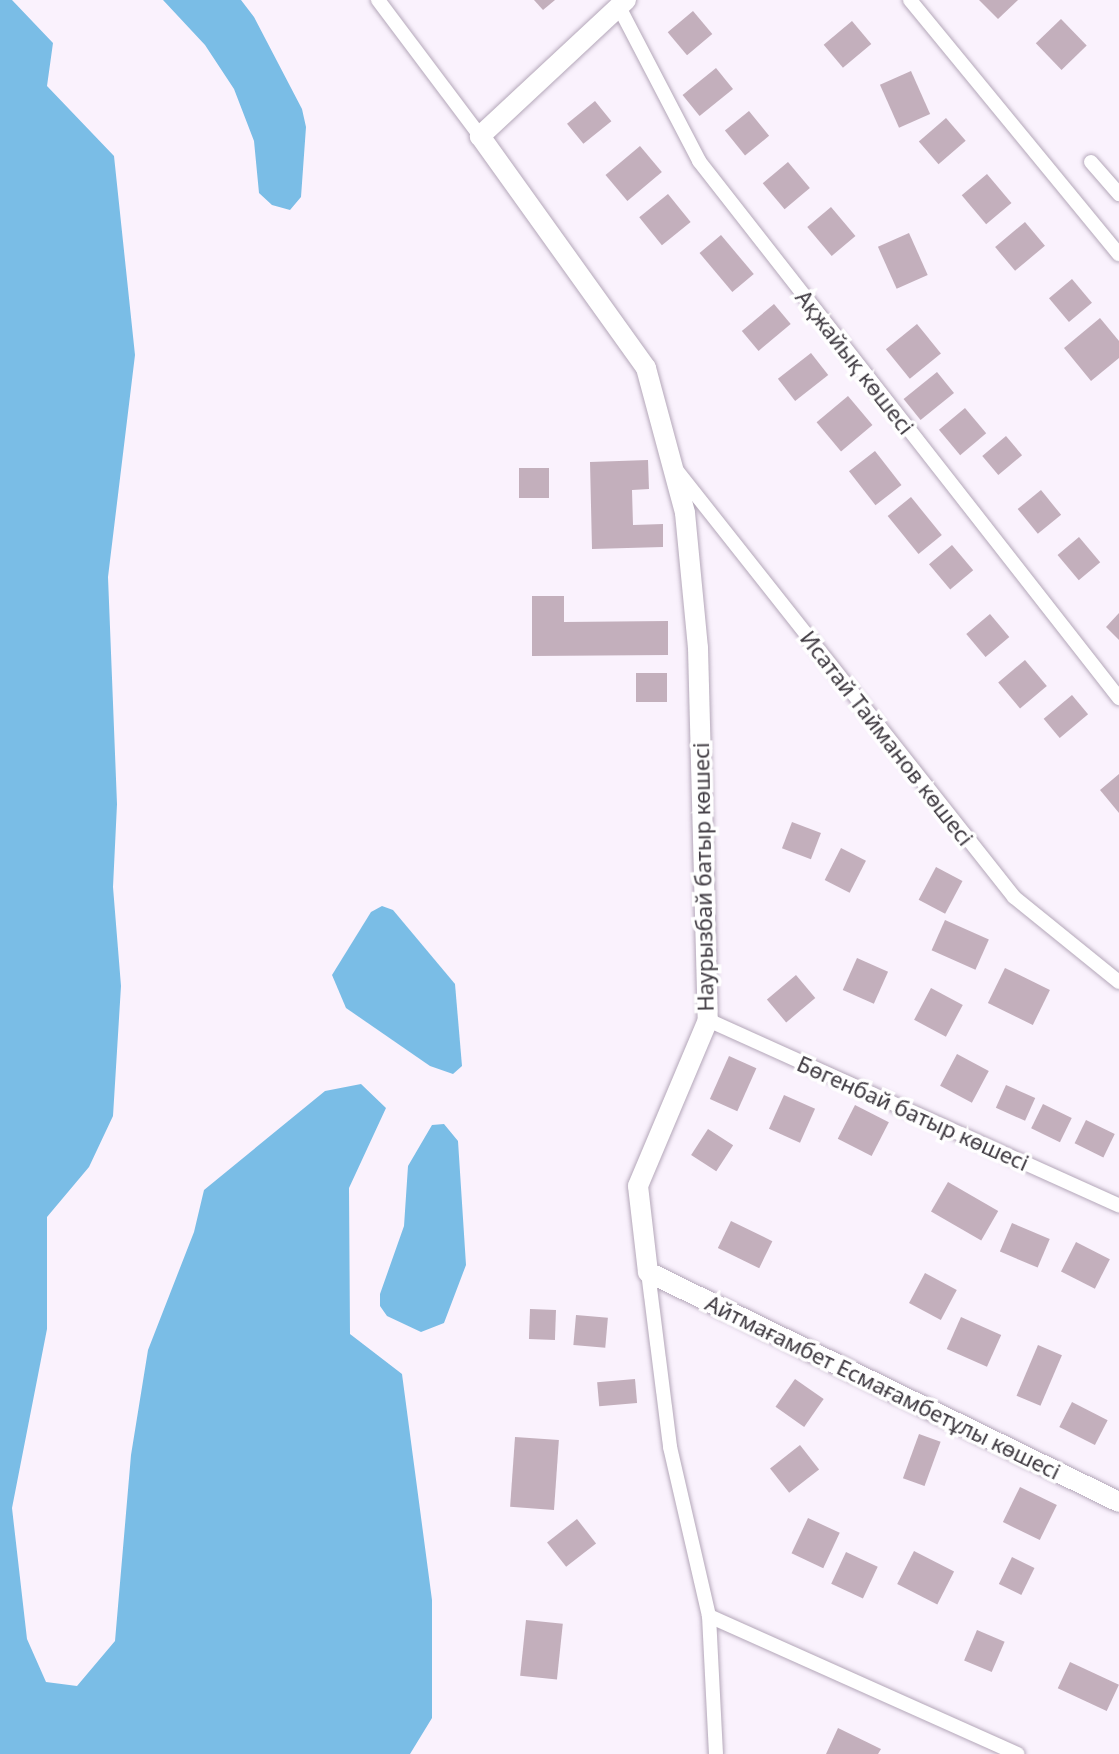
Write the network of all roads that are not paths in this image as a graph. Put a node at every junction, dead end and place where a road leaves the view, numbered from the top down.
1 (378, 0) edge
2 (910, 0) edge
3 (622, 3) edge
4 (480, 136) junction
5 (1091, 162) dead end
6 (1119, 194) edge
7 (1119, 254) edge
8 (678, 472) junction
9 (1119, 698) edge
10 (1119, 982) edge
11 (708, 1020) junction
12 (1119, 1206) edge
13 (648, 1272) junction
14 (1119, 1502) edge
15 (709, 1616) junction
16 (716, 1754) edge
17 (1018, 1754) edge

1 - 4 street
2 - 7 street
3 - 4 street
3 - 9 street, Ақжайық көшесі
4 - 8 street, Наурызбай батыр көшесі
5 - 6 street
8 - 10 street, Исатай Тайманов көшесі
8 - 11 street, Наурызбай батыр көшесі
11 - 12 street, Бөгенбай батыр көшесі
11 - 13 street, Наурызбай батыр көшесі
13 - 14 street, Айтмағамбет Есмағамбетұлы көшесі
13 - 15 street, Наурызбай батыр көшесі
15 - 16 street, Наурызбай батыр көшесі
15 - 17 street

